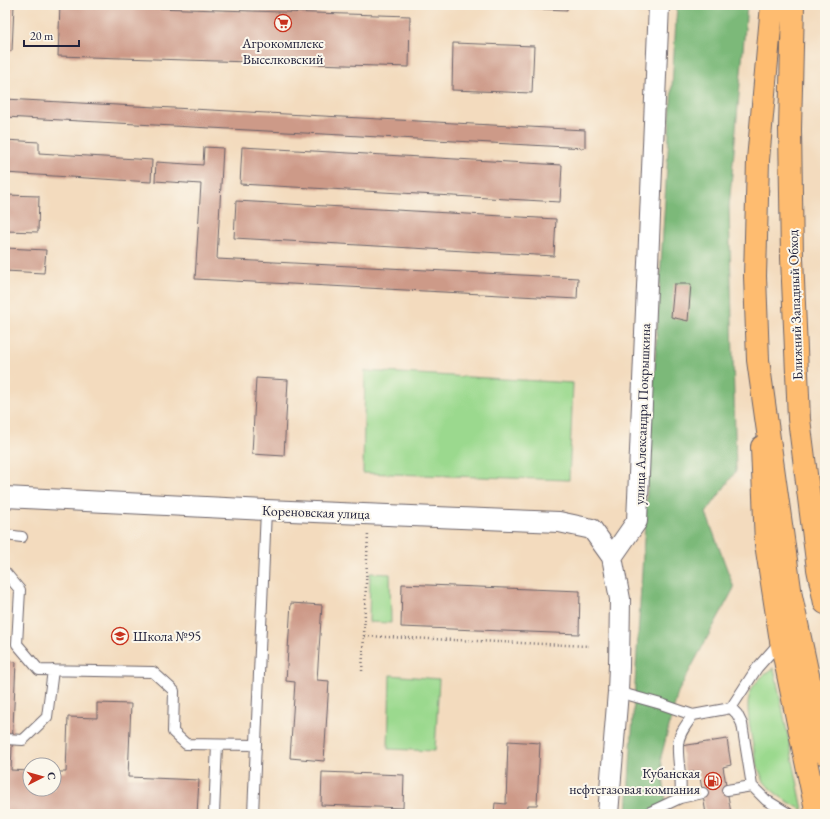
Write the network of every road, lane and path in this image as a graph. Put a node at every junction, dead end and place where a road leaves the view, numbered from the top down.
1 (659, 5) edge
2 (772, 5) edge
3 (793, 5) edge
4 (758, 360) junction
5 (5, 497) edge
6 (266, 510) junction
7 (369, 514) junction
8 (5, 535) edge
9 (22, 537) dead end
10 (612, 557) junction
11 (5, 572) edge
12 (825, 603) edge
13 (364, 636) junction
14 (782, 641) junction
15 (589, 646) dead end
16 (52, 670) junction
17 (362, 671) dead end
18 (618, 692) junction
19 (731, 708) junction
20 (693, 715) junction
21 (5, 739) edge
22 (217, 745) junction
23 (255, 745) junction
24 (825, 754) edge
25 (752, 786) junction
26 (727, 790) dead end
27 (703, 793) dead end
28 (680, 798) junction
29 (214, 814) edge
30 (253, 814) edge
31 (608, 814) edge
32 (646, 814) edge
33 (789, 814) edge
34 (817, 814) edge

1 - 10 street, улица Александра Покрышкина
2 - 4 main road
3 - 12 main road, Ближний Западный Обход
4 - 14 main road
4 - 24 main road
5 - 6 street, Кореновская улица
6 - 7 street, Кореновская улица
6 - 23 lane
7 - 10 street, Кореновская улица
7 - 13 path
8 - 9 lane
10 - 18 street
11 - 16 lane
13 - 15 path
13 - 17 path
14 - 19 lane
14 - 34 main road
16 - 21 lane
16 - 22 lane
18 - 20 lane
18 - 31 street
19 - 20 lane
19 - 25 lane
20 - 28 lane
22 - 23 lane
22 - 29 lane
23 - 30 lane
25 - 26 lane
25 - 33 lane
27 - 28 lane
28 - 32 lane

